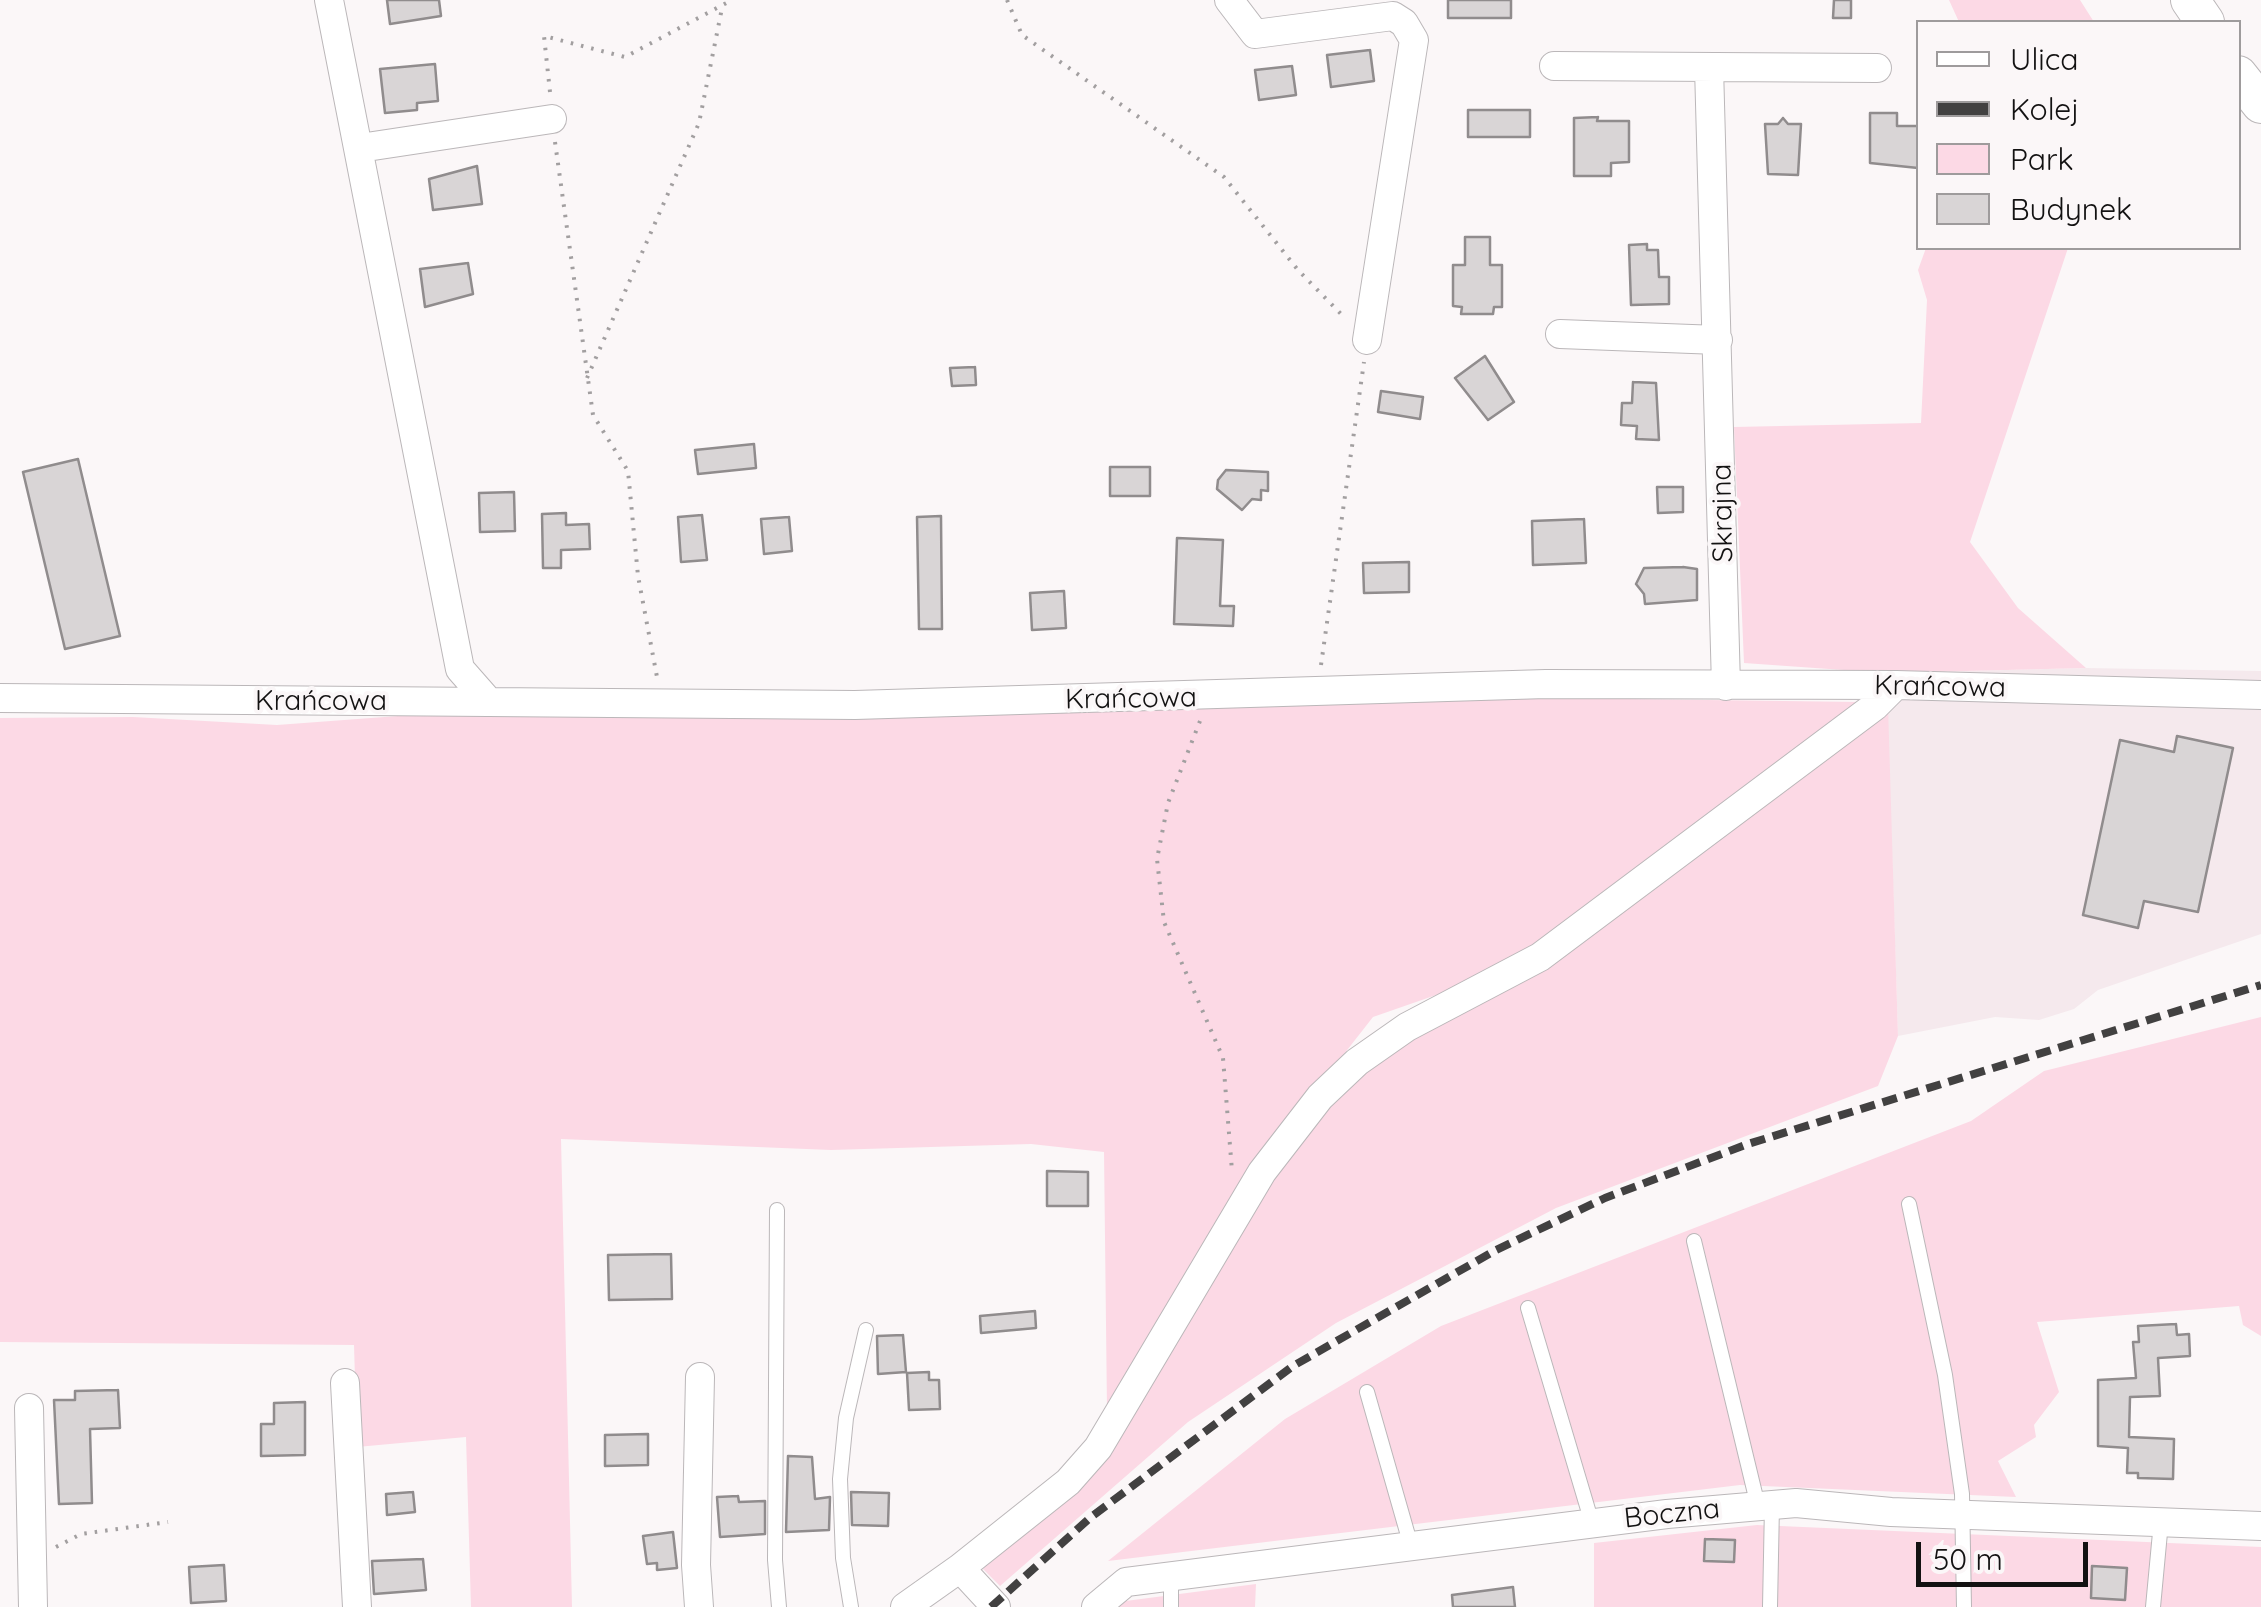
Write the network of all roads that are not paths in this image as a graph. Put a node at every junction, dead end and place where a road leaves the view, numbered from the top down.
1 (329, 0) edge
2 (1229, 0) edge
3 (1554, 66) dead end
4 (1708, 67) junction
5 (1876, 68) dead end
6 (2241, 79) edge
7 (2261, 104) edge
8 (552, 119) road end
9 (360, 148) junction
10 (1560, 334) dead end
11 (1367, 340) road end
12 (1718, 340) junction
13 (1896, 685) junction
14 (1726, 686) junction
15 (2261, 695) edge
16 (0, 698) edge
17 (489, 702) junction
18 (1909, 1204) dead end
19 (777, 1210) dead end
20 (1694, 1242) dead end
21 (1528, 1308) dead end
22 (866, 1330) dead end
23 (700, 1377) dead end
24 (346, 1383) dead end
25 (1366, 1392) dead end
26 (29, 1408) dead end
27 (1765, 1506) junction
28 (1964, 1515) junction
29 (2161, 1522) junction
30 (1592, 1523) junction
31 (2261, 1526) edge
32 (1410, 1546) junction
33 (960, 1568) junction
34 (1171, 1576) junction
35 (33, 1607) edge
36 (357, 1607) edge
37 (699, 1607) edge
38 (779, 1607) edge
39 (851, 1607) edge
40 (904, 1607) edge
41 (996, 1607) edge
42 (1096, 1607) edge
43 (1171, 1607) edge
44 (1770, 1607) edge
45 (1964, 1607) edge
46 (2153, 1607) edge

1 - 9 street
2 - 11 street
3 - 4 street
4 - 5 street
4 - 12 street, Skrajna
6 - 7 main road
8 - 9 street
9 - 17 street
10 - 12 street
12 - 14 street, Skrajna
13 - 14 street, Krańcowa
13 - 15 street, Krańcowa
13 - 33 street
14 - 17 street, Krańcowa
16 - 17 street, Krańcowa
18 - 28 lane
19 - 38 lane
20 - 27 lane
21 - 30 lane
22 - 39 lane
23 - 37 street
24 - 36 street
25 - 32 lane
26 - 35 street
27 - 28 street, Boczna
27 - 30 street, Boczna
27 - 44 lane
28 - 29 street, Boczna
28 - 45 lane
29 - 31 street, Boczna
29 - 46 lane
30 - 32 street, Boczna
32 - 34 street, Boczna
33 - 40 street
33 - 41 street
34 - 42 street, Boczna
34 - 43 lane

